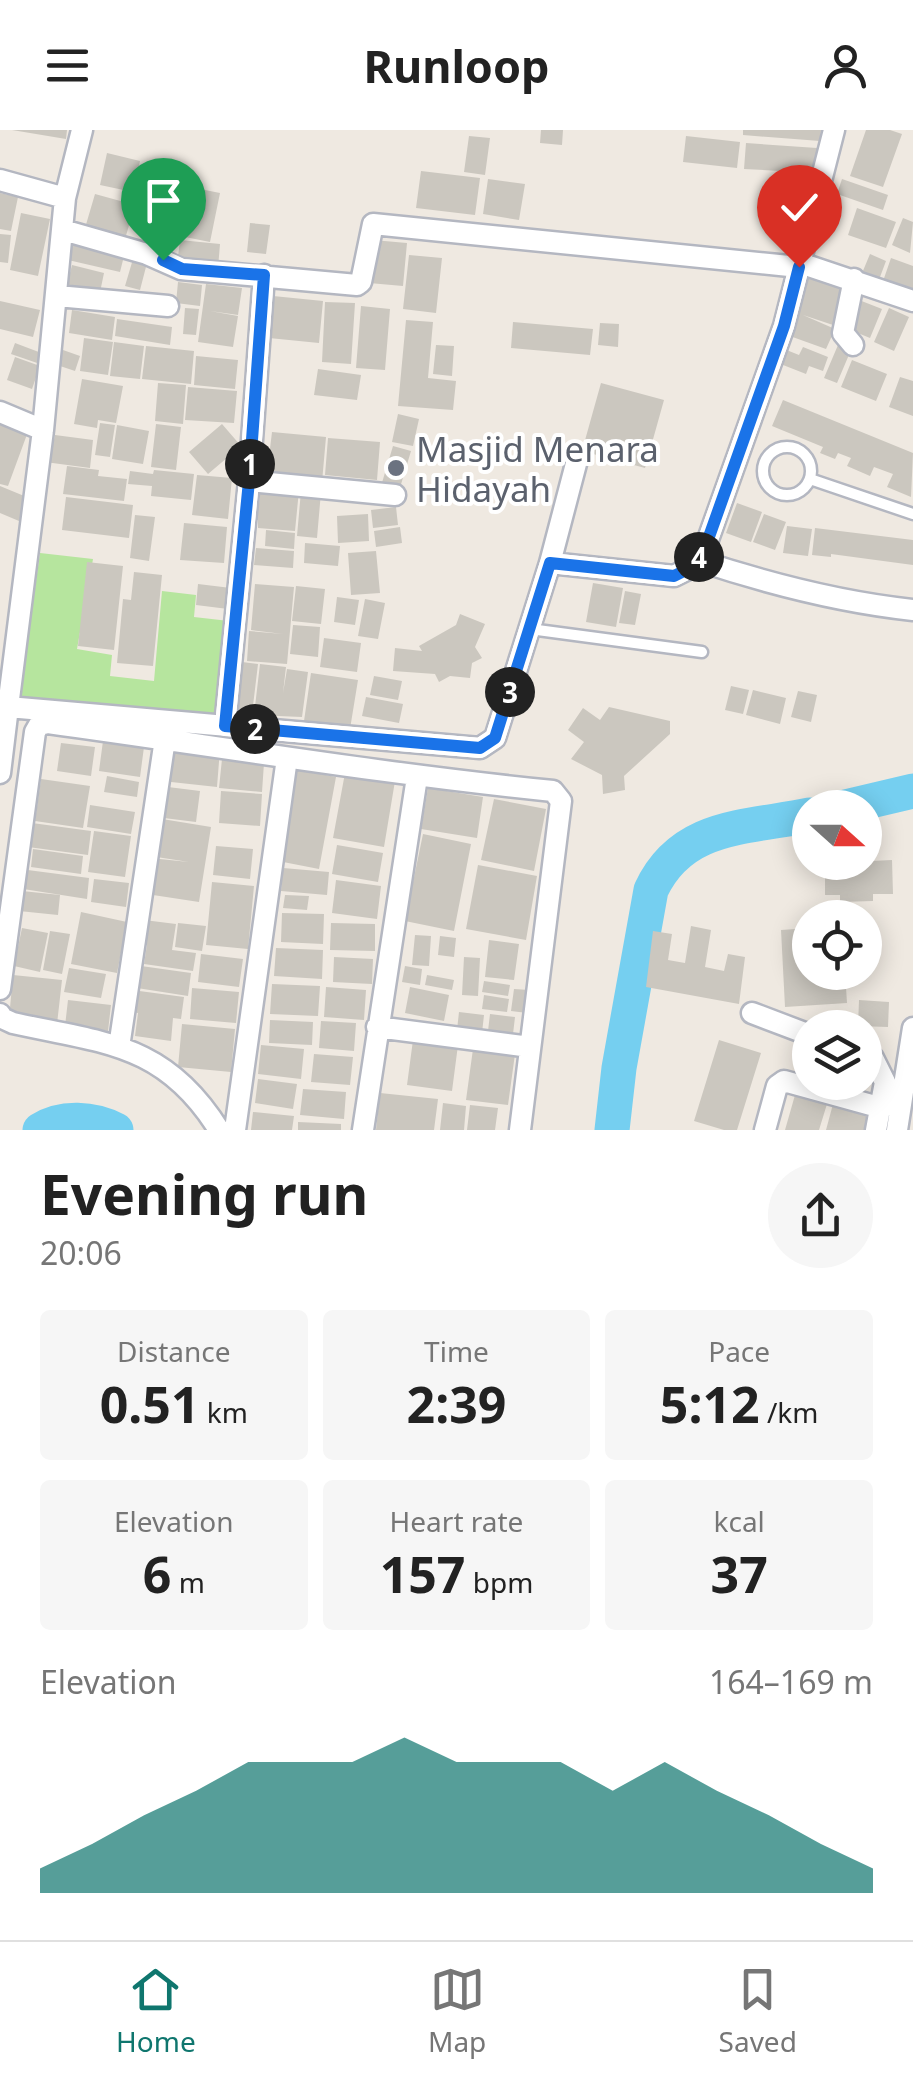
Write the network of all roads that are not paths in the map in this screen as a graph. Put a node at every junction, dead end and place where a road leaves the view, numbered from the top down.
1 (82, 130) edge
2 (834, 130) edge
3 (0, 180) edge
4 (65, 198) junction
5 (63, 230) junction
6 (800, 265) junction
7 (264, 275) junction
8 (854, 280) junction
9 (57, 296) junction
10 (913, 301) edge
11 (168, 306) dead end
12 (853, 345) dead end
13 (0, 412) edge
14 (43, 430) junction
15 (577, 460) dead end
16 (810, 479) junction
17 (249, 481) junction
18 (395, 495) dead end
19 (913, 514) edge
20 (697, 560) junction
21 (550, 563) junction
22 (913, 610) edge
23 (529, 629) junction
24 (702, 652) dead end
25 (5, 680) edge
26 (8, 707) junction
27 (225, 726) junction
28 (165, 739) junction
29 (286, 758) junction
30 (0, 773) edge
31 (417, 778) junction
32 (0, 990) edge
33 (752, 1013) dead end
34 (0, 1014) edge
35 (377, 1027) junction
36 (792, 1028) edge
37 (913, 1028) edge
38 (119, 1047) junction
39 (530, 1048) junction
40 (882, 1076) edge
41 (882, 1108) junction
42 (220, 1130) edge
43 (235, 1130) edge
44 (363, 1130) edge
45 (520, 1130) edge
46 (765, 1130) edge
47 (876, 1130) edge
48 (897, 1130) edge

1 - 4 street
2 - 6 street
3 - 4 street
4 - 5 street
5 - 7 street
5 - 9 street
6 - 7 street
6 - 8 street
6 - 20 street
7 - 17 street
8 - 10 street
8 - 12 street
9 - 11 street
9 - 14 street
13 - 14 street
14 - 25 street
15 - 21 street
16 - 16 lane
16 - 19 lane
17 - 18 street
17 - 27 street
20 - 21 street
20 - 22 street
21 - 23 street
23 - 24 lane
23 - 27 street
25 - 26 street
26 - 27 street
26 - 30 street
28 - 29 street
28 - 32 street
28 - 38 street
29 - 31 street
29 - 43 street
31 - 35 street
31 - 39 street
33 - 36 street
34 - 38 street
35 - 39 street
35 - 44 street
37 - 48 street
38 - 42 street
39 - 45 street
40 - 41 street
41 - 46 street
41 - 47 street

